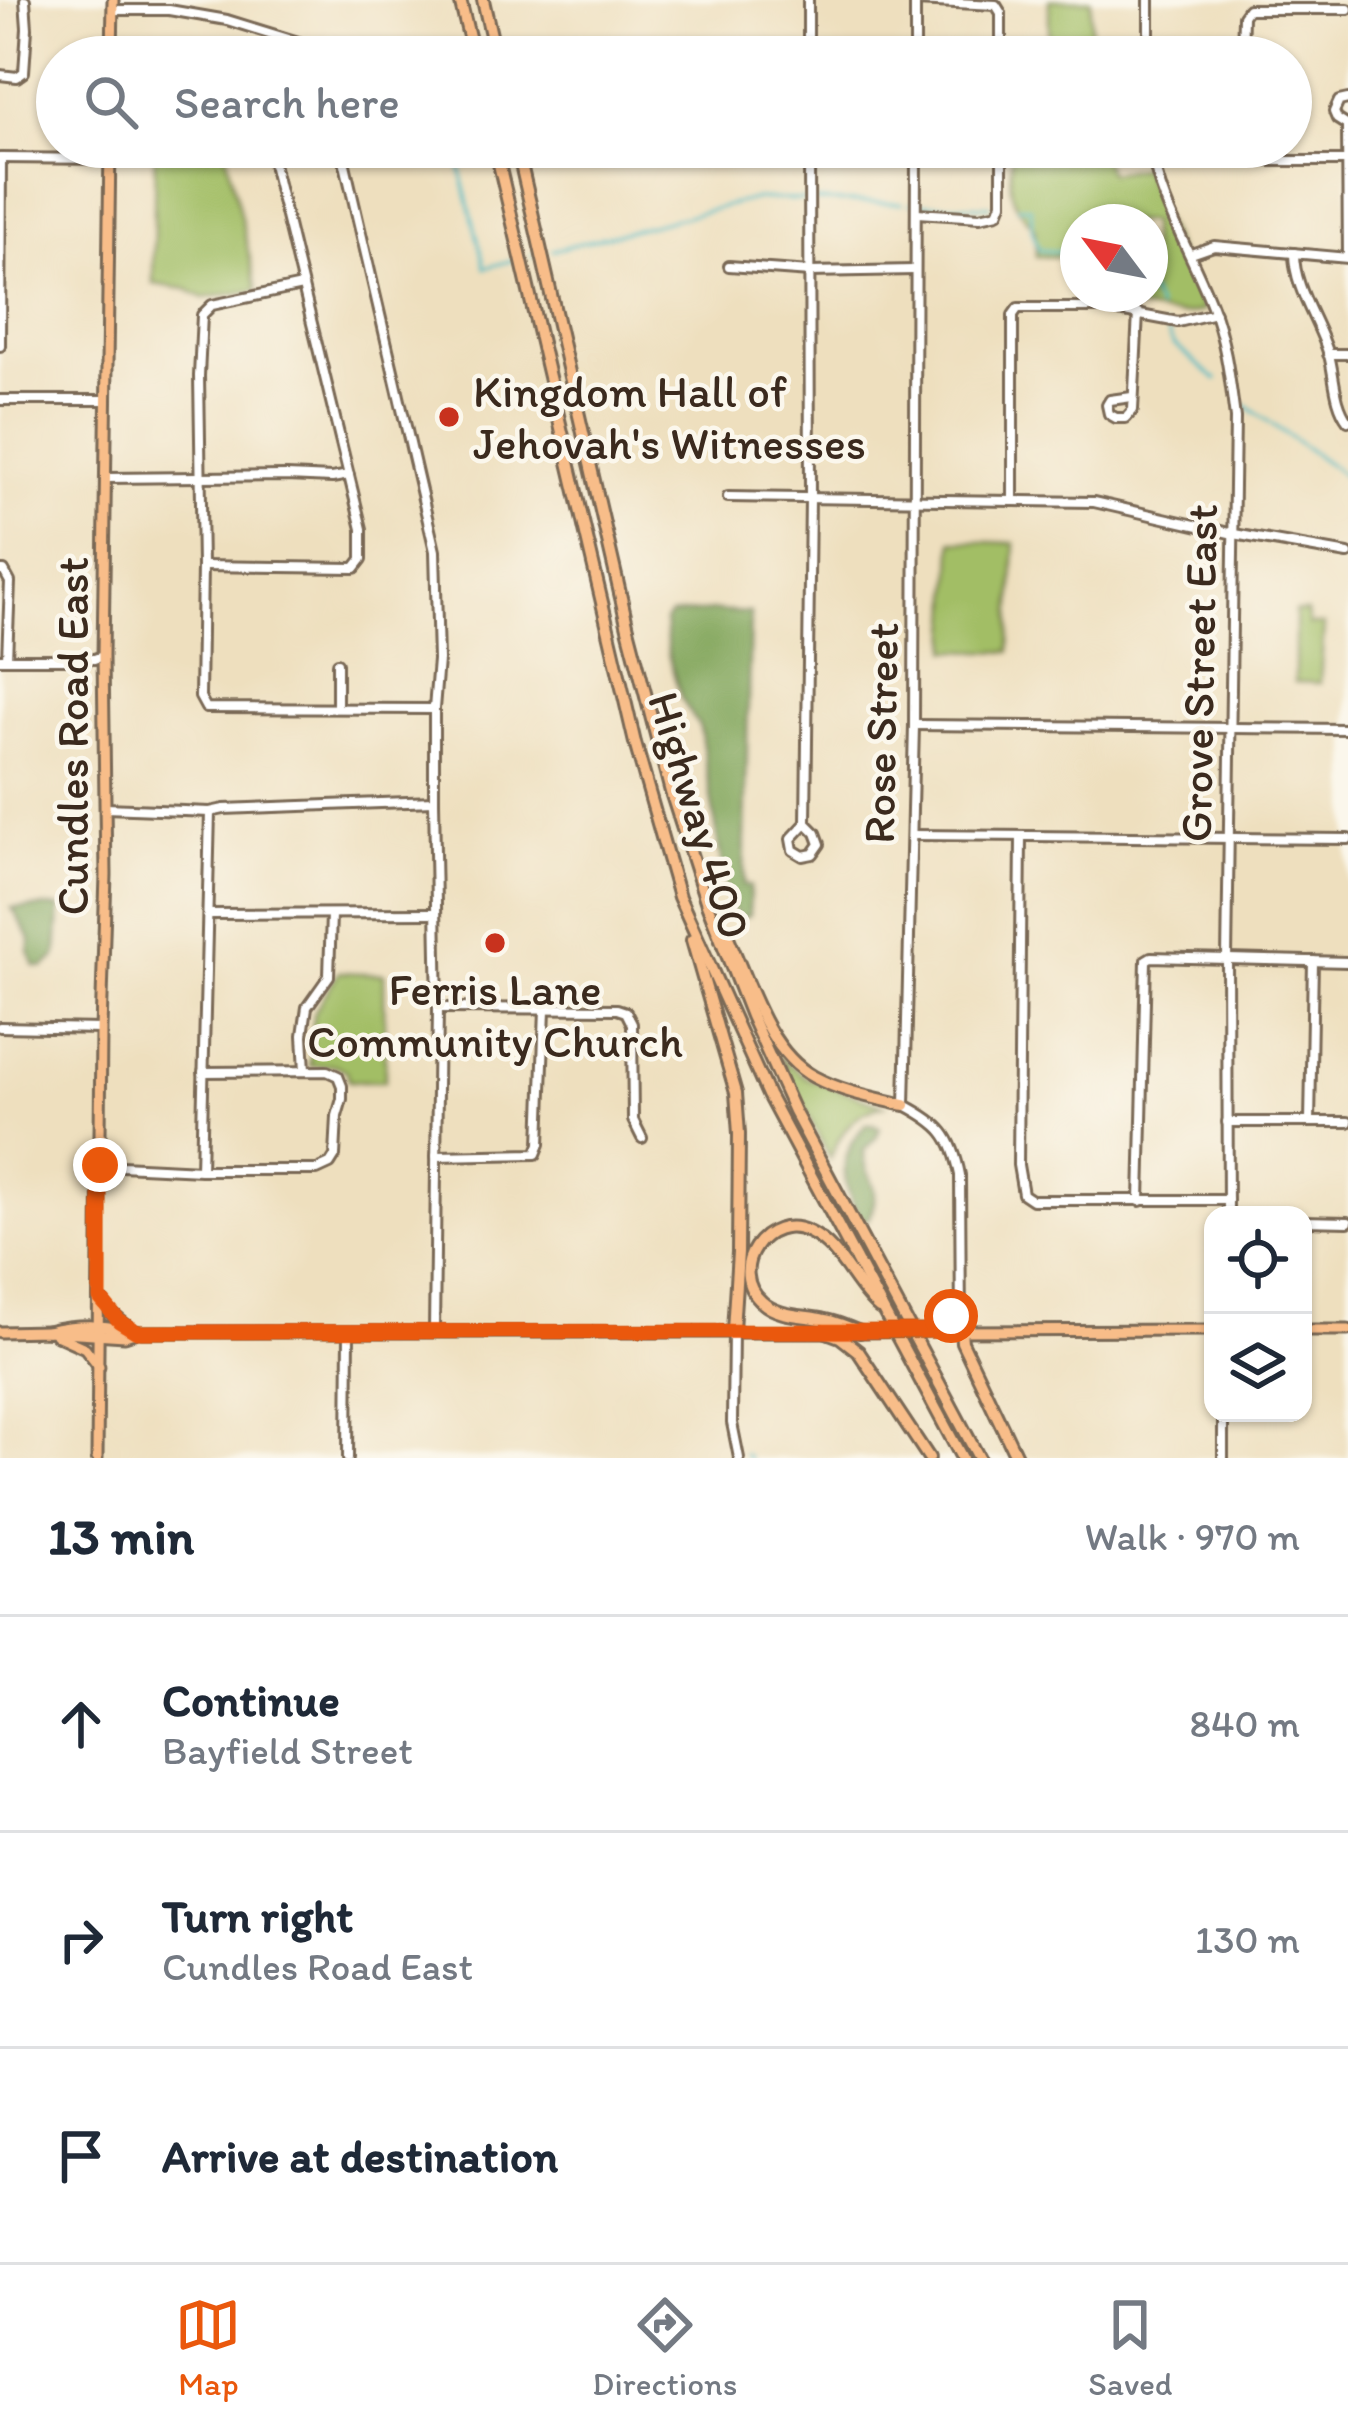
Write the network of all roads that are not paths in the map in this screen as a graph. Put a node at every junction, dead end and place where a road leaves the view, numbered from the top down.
1 (25, 0) edge
2 (460, 0) edge
3 (483, 0) edge
4 (808, 0) edge
5 (1149, 0) edge
6 (915, 1) edge
7 (112, 5) edge
8 (1347, 6) edge
9 (112, 36) edge
10 (279, 36) edge
11 (469, 36) edge
12 (491, 36) edge
13 (808, 36) edge
14 (915, 36) edge
15 (1000, 36) edge
16 (1149, 36) edge
17 (1243, 36) edge
18 (0, 75) edge
19 (1348, 99) edge
20 (1348, 126) edge
21 (36, 156) edge
22 (1, 158) edge
23 (1312, 161) edge
24 (1348, 161) edge
25 (110, 168) edge
26 (274, 168) edge
27 (346, 168) edge
28 (500, 168) edge
29 (522, 168) edge
30 (808, 168) edge
31 (916, 168) edge
32 (1002, 168) edge
33 (1156, 168) edge
34 (917, 213) junction
35 (1294, 253) junction
36 (1191, 254) junction
37 (1348, 258) edge
38 (729, 266) dead end
39 (914, 271) junction
40 (810, 272) junction
41 (302, 286) junction
42 (1138, 313) junction
43 (1215, 314) junction
44 (0, 346) edge
45 (1328, 354) junction
46 (1348, 354) edge
47 (1132, 397) dead end
48 (0, 400) edge
49 (107, 400) junction
50 (1348, 421) edge
51 (349, 476) junction
52 (107, 478) junction
53 (200, 479) junction
54 (728, 496) dead end
55 (810, 498) junction
56 (916, 500) junction
57 (1013, 501) junction
58 (1234, 534) junction
59 (1348, 554) edge
60 (202, 566) junction
61 (0, 571) edge
62 (103, 656) junction
63 (4, 658) edge
64 (337, 663) dead end
65 (337, 708) junction
66 (434, 709) junction
67 (914, 724) junction
68 (1232, 728) junction
69 (1348, 729) edge
70 (434, 800) junction
71 (106, 808) junction
72 (210, 812) junction
73 (806, 823) junction
74 (911, 835) junction
75 (1021, 837) junction
76 (1229, 838) junction
77 (1348, 838) edge
78 (679, 896) junction
79 (707, 904) junction
80 (435, 913) junction
81 (208, 914) junction
82 (331, 914) junction
83 (1227, 959) junction
84 (1313, 961) junction
85 (1348, 962) edge
86 (438, 1008) junction
87 (544, 1009) junction
88 (0, 1027) edge
89 (101, 1029) junction
90 (203, 1072) junction
91 (304, 1072) junction
92 (905, 1105) junction
93 (1227, 1122) junction
94 (1310, 1122) junction
95 (1348, 1122) edge
96 (642, 1138) dead end
97 (436, 1156) junction
98 (100, 1165) junction
99 (201, 1170) junction
100 (1228, 1200) junction
101 (1140, 1201) junction
102 (1228, 1206) edge
103 (1312, 1221) edge
104 (1348, 1222) edge
105 (960, 1295) junction
106 (100, 1298) junction
107 (885, 1313) junction
108 (98, 1330) junction
109 (434, 1330) junction
110 (733, 1330) junction
111 (1204, 1330) edge
112 (1312, 1330) edge
113 (1348, 1330) edge
114 (47, 1331) junction
115 (824, 1331) junction
116 (938, 1331) junction
117 (961, 1331) junction
118 (0, 1332) edge
119 (137, 1332) junction
120 (350, 1332) junction
121 (860, 1332) junction
122 (98, 1366) junction
123 (1223, 1422) edge
124 (98, 1458) edge
125 (348, 1458) edge
126 (739, 1458) edge
127 (928, 1458) edge
128 (962, 1458) edge
129 (979, 1458) edge
130 (1017, 1458) edge
131 (1223, 1458) edge

1 - 18 street
2 - 11 highway
3 - 12 highway
4 - 13 street
5 - 16 street
6 - 14 street
6 - 15 street
7 - 9 main road
7 - 10 street
8 - 17 street
19 - 20 street
20 - 24 street
21 - 22 street
22 - 44 street
23 - 24 street
24 - 37 street
25 - 49 main road, Cundles Road East
26 - 41 street
27 - 66 street
28 - 78 highway, Highway 400
29 - 79 highway, Highway 400
30 - 40 street
31 - 34 street, Rose Street
32 - 34 street
33 - 36 street, Grove Street East
34 - 39 street, Rose Street
35 - 36 street
35 - 37 street
35 - 45 street
36 - 43 street, Grove Street East
38 - 40 street
39 - 40 street
39 - 56 street, Rose Street
40 - 55 street
41 - 51 street
41 - 53 street
42 - 43 street
42 - 47 street
42 - 57 street
43 - 58 street, Grove Street East
45 - 46 street
45 - 50 street
48 - 49 street
49 - 52 main road, Cundles Road East
51 - 53 street
51 - 60 street
52 - 53 street
52 - 62 main road, Cundles Road East
53 - 60 street
54 - 55 street
55 - 56 street
55 - 73 street
56 - 57 street
56 - 67 street, Rose Street
57 - 58 street
58 - 59 street
58 - 68 street, Grove Street East
60 - 65 street
61 - 63 street
62 - 63 street
62 - 71 main road, Cundles Road East
64 - 65 street
65 - 66 street
66 - 70 street
67 - 68 street
67 - 74 street, Rose Street
68 - 69 street
68 - 76 street, Grove Street East
70 - 72 street
70 - 80 street
71 - 72 street
71 - 89 main road, Cundles Road East
72 - 81 street
73 - 73 street
74 - 75 street
74 - 92 street, Rose Street
75 - 76 street
75 - 101 street
76 - 77 street
76 - 83 street, Grove Street East
78 - 107 highway, Highway 400
78 - 110 highway
79 - 92 highway
79 - 129 highway, Highway 400
80 - 82 street
80 - 86 street
81 - 82 street
81 - 90 street
82 - 91 street
83 - 84 street
83 - 93 street, Grove Street East
83 - 101 street
84 - 85 street
84 - 94 street
86 - 87 street
86 - 97 street
87 - 96 street
87 - 97 street
88 - 89 street
89 - 98 main road, Cundles Road East
90 - 91 street
90 - 99 street
91 - 99 street
92 - 105 street
93 - 94 street
93 - 100 street, Grove Street East
94 - 95 street
97 - 109 street
98 - 99 street
98 - 106 main road, Cundles Road East
100 - 101 street
100 - 102 street, Grove Street East
103 - 104 street
105 - 116 street
105 - 117 street
106 - 108 main road, Cundles Road East
106 - 119 main road
107 - 121 highway
107 - 128 highway, Highway 400
108 - 114 main road
108 - 119 main road
108 - 122 main road, Cundles Road East
109 - 110 main road
109 - 120 main road
110 - 115 main road
110 - 126 street
111 - 117 main road
112 - 113 main road
114 - 118 main road
114 - 122 main road
115 - 121 main road
115 - 127 highway
116 - 117 main road
116 - 121 main road, bridge
117 - 130 highway
119 - 120 main road
120 - 125 street
122 - 124 main road, Cundles Road East
123 - 131 street

